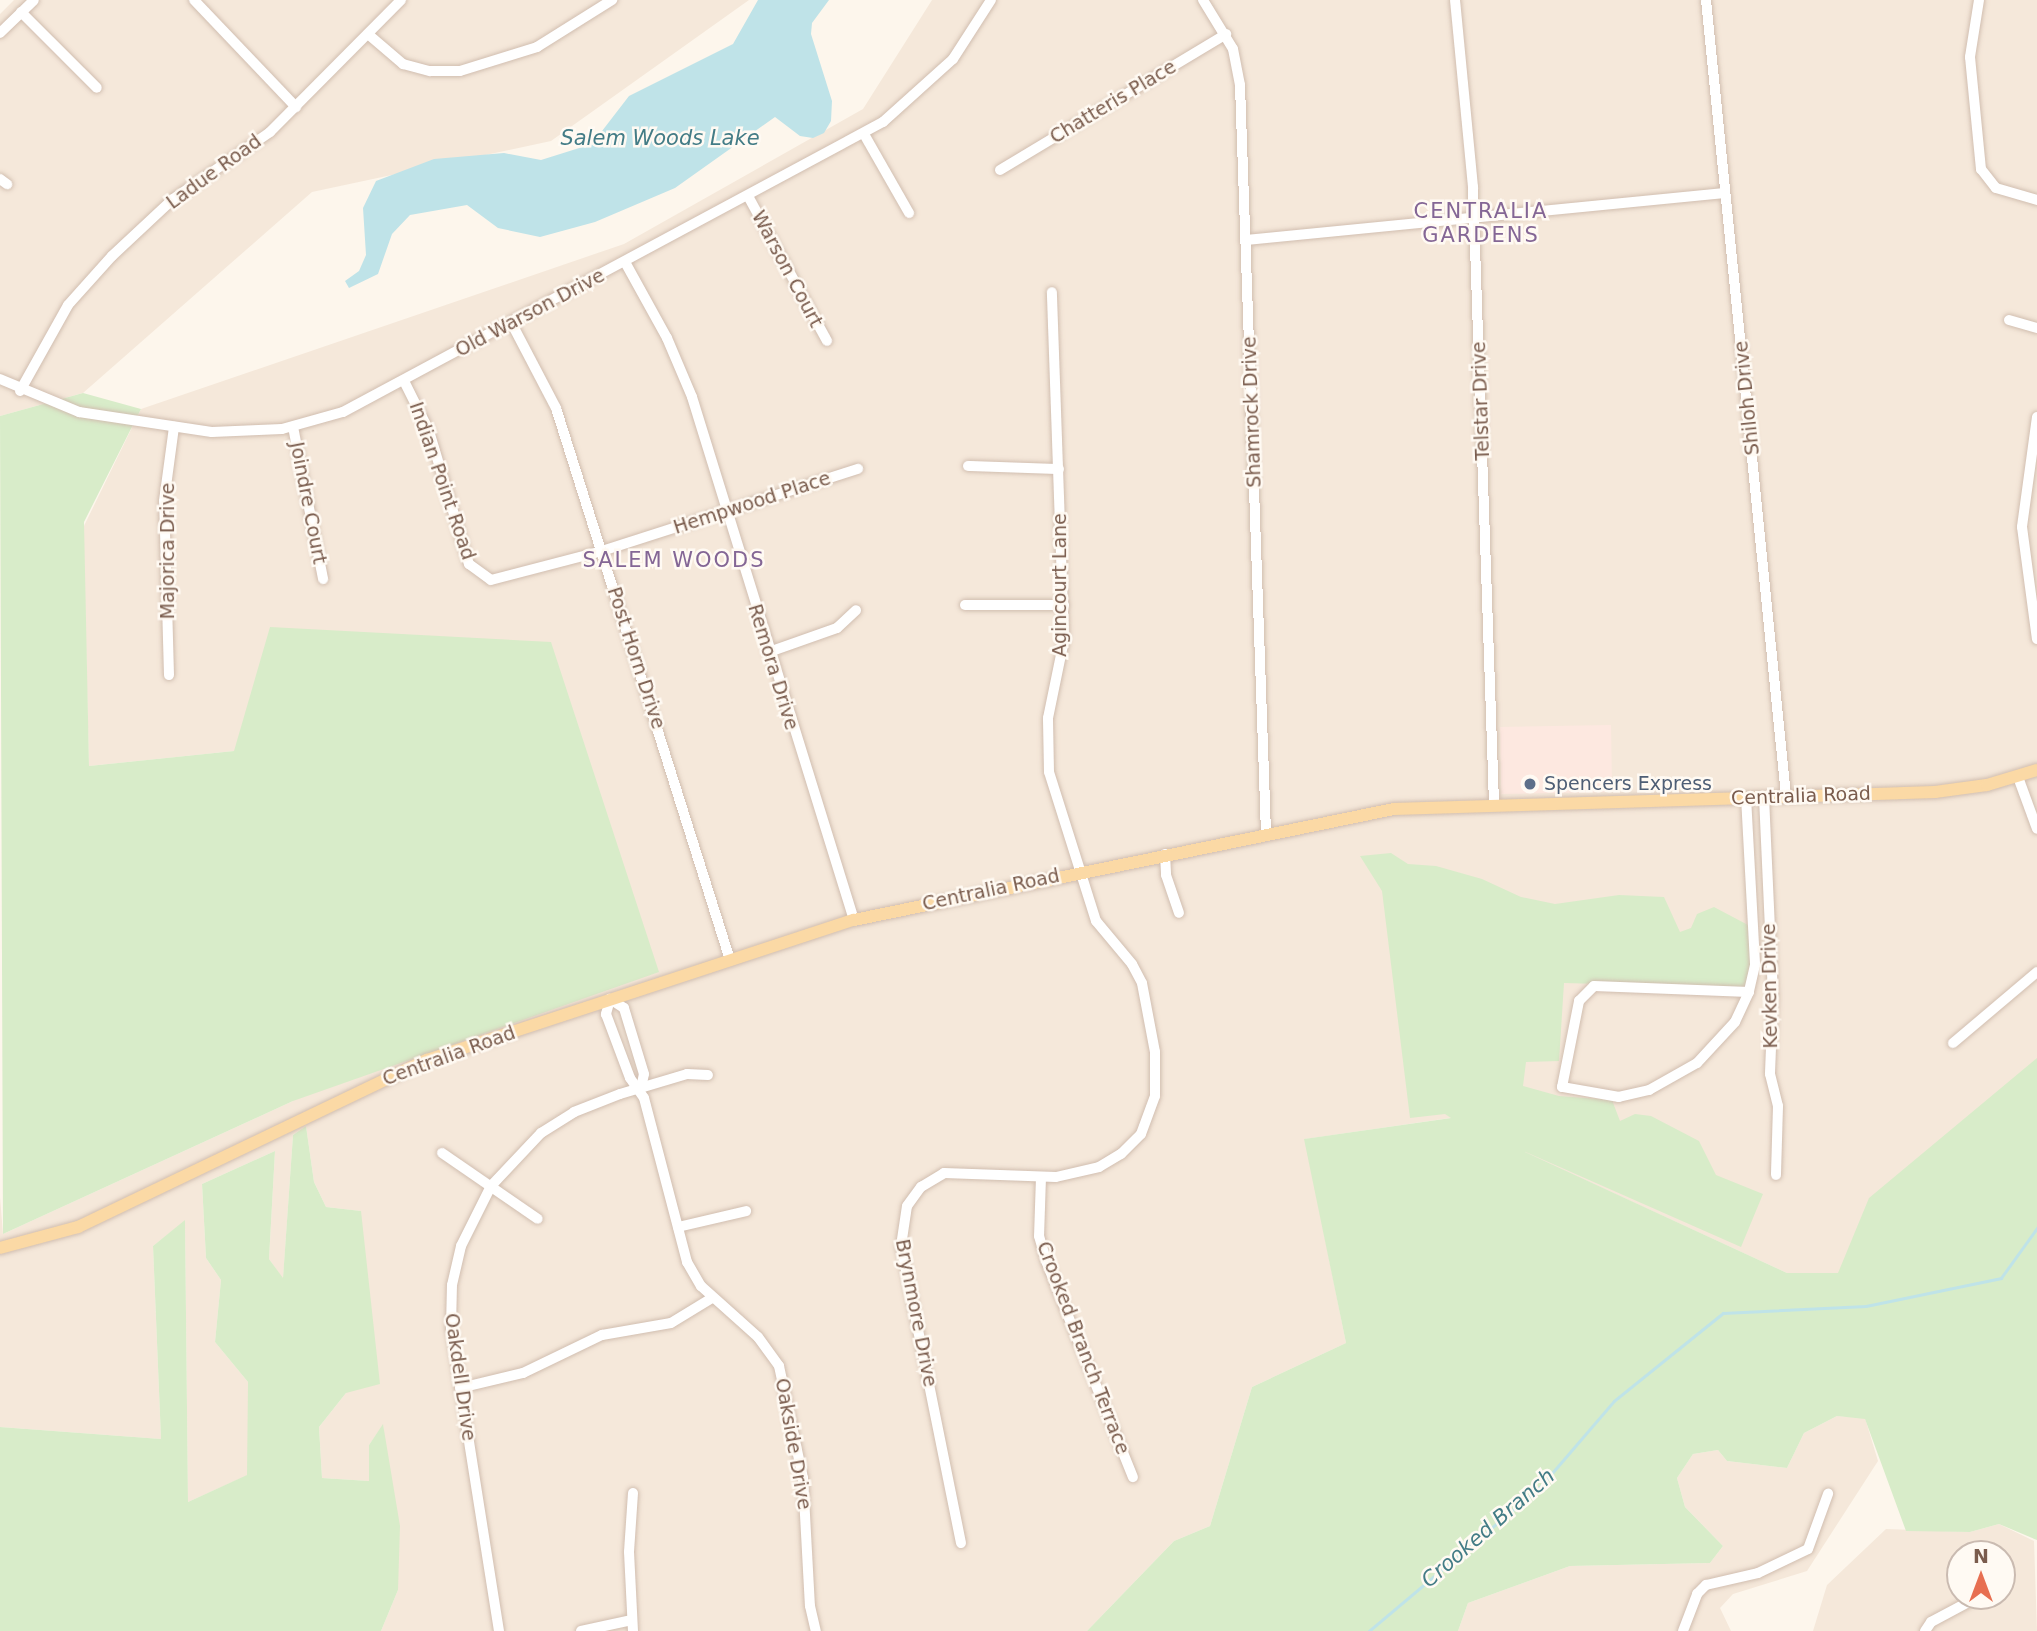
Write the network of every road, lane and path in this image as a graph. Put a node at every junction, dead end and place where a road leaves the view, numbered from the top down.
1 (34, 0) edge
2 (194, 0) edge
3 (401, 0) edge
4 (612, 0) edge
5 (991, 0) edge
6 (1203, 0) edge
7 (1455, 0) edge
8 (1706, 0) edge
9 (1979, 0) edge
10 (21, 12) junction
11 (0, 33) edge
12 (1226, 34) junction
13 (369, 35) junction
14 (97, 88) dead end
15 (296, 107) junction
16 (864, 134) junction
17 (1000, 170) dead end
18 (1725, 193) junction
19 (748, 196) junction
20 (2037, 200) edge
21 (909, 213) dead end
22 (1474, 218) junction
23 (1246, 240) junction
24 (625, 262) junction
25 (1052, 292) dead end
26 (2009, 320) dead end
27 (512, 322) junction
28 (2037, 328) edge
29 (827, 341) dead end
30 (0, 379) edge
31 (404, 381) junction
32 (20, 391) junction
33 (2037, 417) edge
34 (174, 427) junction
35 (293, 427) junction
36 (968, 466) dead end
37 (858, 469) dead end
38 (1059, 469) junction
39 (726, 512) junction
40 (602, 551) junction
41 (484, 578) joint
42 (323, 579) dead end
43 (965, 605) dead end
44 (1064, 605) junction
45 (856, 610) dead end
46 (2036, 634) edge
47 (769, 652) junction
48 (169, 675) dead end
49 (2037, 771) edge
50 (2018, 777) junction
51 (1786, 796) junction
52 (1746, 797) junction
53 (1764, 797) junction
54 (1494, 804) junction
55 (2037, 830) edge
56 (1266, 833) junction
57 (1165, 854) junction
58 (1082, 871) junction
59 (1179, 913) dead end
60 (854, 920) junction
61 (730, 960) junction
62 (2037, 972) edge
63 (1749, 992) junction
64 (610, 999) junction
65 (1953, 1044) dead end
66 (708, 1075) dead end
67 (641, 1088) junction
68 (442, 1153) dead end
69 (1776, 1175) dead end
70 (1041, 1177) junction
71 (491, 1186) junction
72 (746, 1211) dead end
73 (538, 1219) dead end
74 (678, 1227) junction
75 (0, 1248) edge
76 (712, 1298) junction
77 (460, 1388) junction
78 (1133, 1477) dead end
79 (633, 1493) dead end
80 (1828, 1494) dead end
81 (961, 1543) dead end
82 (1954, 1610) edge
83 (633, 1625) edge
84 (499, 1631) edge
85 (581, 1631) edge
86 (816, 1631) edge
87 (1683, 1631) edge
88 (1925, 1631) edge

1 - 10 street
2 - 15 street
3 - 13 street, Ladue Road
4 - 13 street
5 - 16 street, Old Warson Drive
6 - 12 street, Shamrock Drive
7 - 22 street, Telstar Drive
8 - 18 street, Shiloh Drive
9 - 20 street
10 - 11 street
10 - 14 street
12 - 17 street, Chatteris Place
12 - 23 street, Shamrock Drive
13 - 15 street, Ladue Road
15 - 32 street, Ladue Road
16 - 19 street, Old Warson Drive
16 - 21 street
18 - 22 street
18 - 51 street, Shiloh Drive
19 - 24 street, Old Warson Drive
19 - 29 street, Warson Court
22 - 23 street
22 - 54 street, Telstar Drive
23 - 56 street, Shamrock Drive
24 - 27 street, Old Warson Drive
24 - 39 street, Remora Drive
25 - 38 street, Agincourt Lane
26 - 28 street
27 - 31 street, Old Warson Drive
27 - 40 street, Post Horn Drive
30 - 32 street, Old Warson Drive
31 - 35 street, Old Warson Drive
31 - 41 street, Indian Point Road
32 - 34 street, Old Warson Drive
33 - 46 street
34 - 35 street, Old Warson Drive
34 - 48 street, Majorica Drive
35 - 42 street, Joindre Court
36 - 38 street
37 - 39 street, Hempwood Place
38 - 44 street, Agincourt Lane
39 - 40 street, Hempwood Place
39 - 47 street, Remora Drive
40 - 41 street, Hempwood Place
40 - 61 street, Post Horn Drive
43 - 44 street
44 - 58 street, Agincourt Lane
45 - 47 street
47 - 60 street, Remora Drive
49 - 50 main road, Centralia Road
50 - 51 main road, Centralia Road
50 - 55 street
51 - 53 main road, Centralia Road
52 - 53 main road, Centralia Road
52 - 54 main road, Centralia Road
52 - 63 street
53 - 69 street, Kevken Drive
54 - 56 main road, Centralia Road
56 - 57 main road, Centralia Road
57 - 58 main road, Centralia Road
57 - 59 street
58 - 60 main road, Centralia Road
58 - 70 street, Brynmore Drive
60 - 61 main road, Centralia Road
61 - 64 main road, Centralia Road
62 - 65 street
63 - 63 street
64 - 67 street, Oakside Drive
64 - 67 street, Oakside Drive
64 - 75 main road, Centralia Road
66 - 67 street, Oakdell Drive
67 - 71 street, Oakdell Drive
67 - 74 street, Oakside Drive
68 - 71 street
70 - 78 street, Crooked Branch Terrace
70 - 81 street, Brynmore Drive
71 - 73 street
71 - 77 street, Oakdell Drive
72 - 74 street
74 - 76 street, Oakside Drive
76 - 77 street
76 - 86 street, Oakside Drive
77 - 84 street, Oakdell Drive
79 - 83 street
80 - 87 street
82 - 88 street
83 - 85 street

